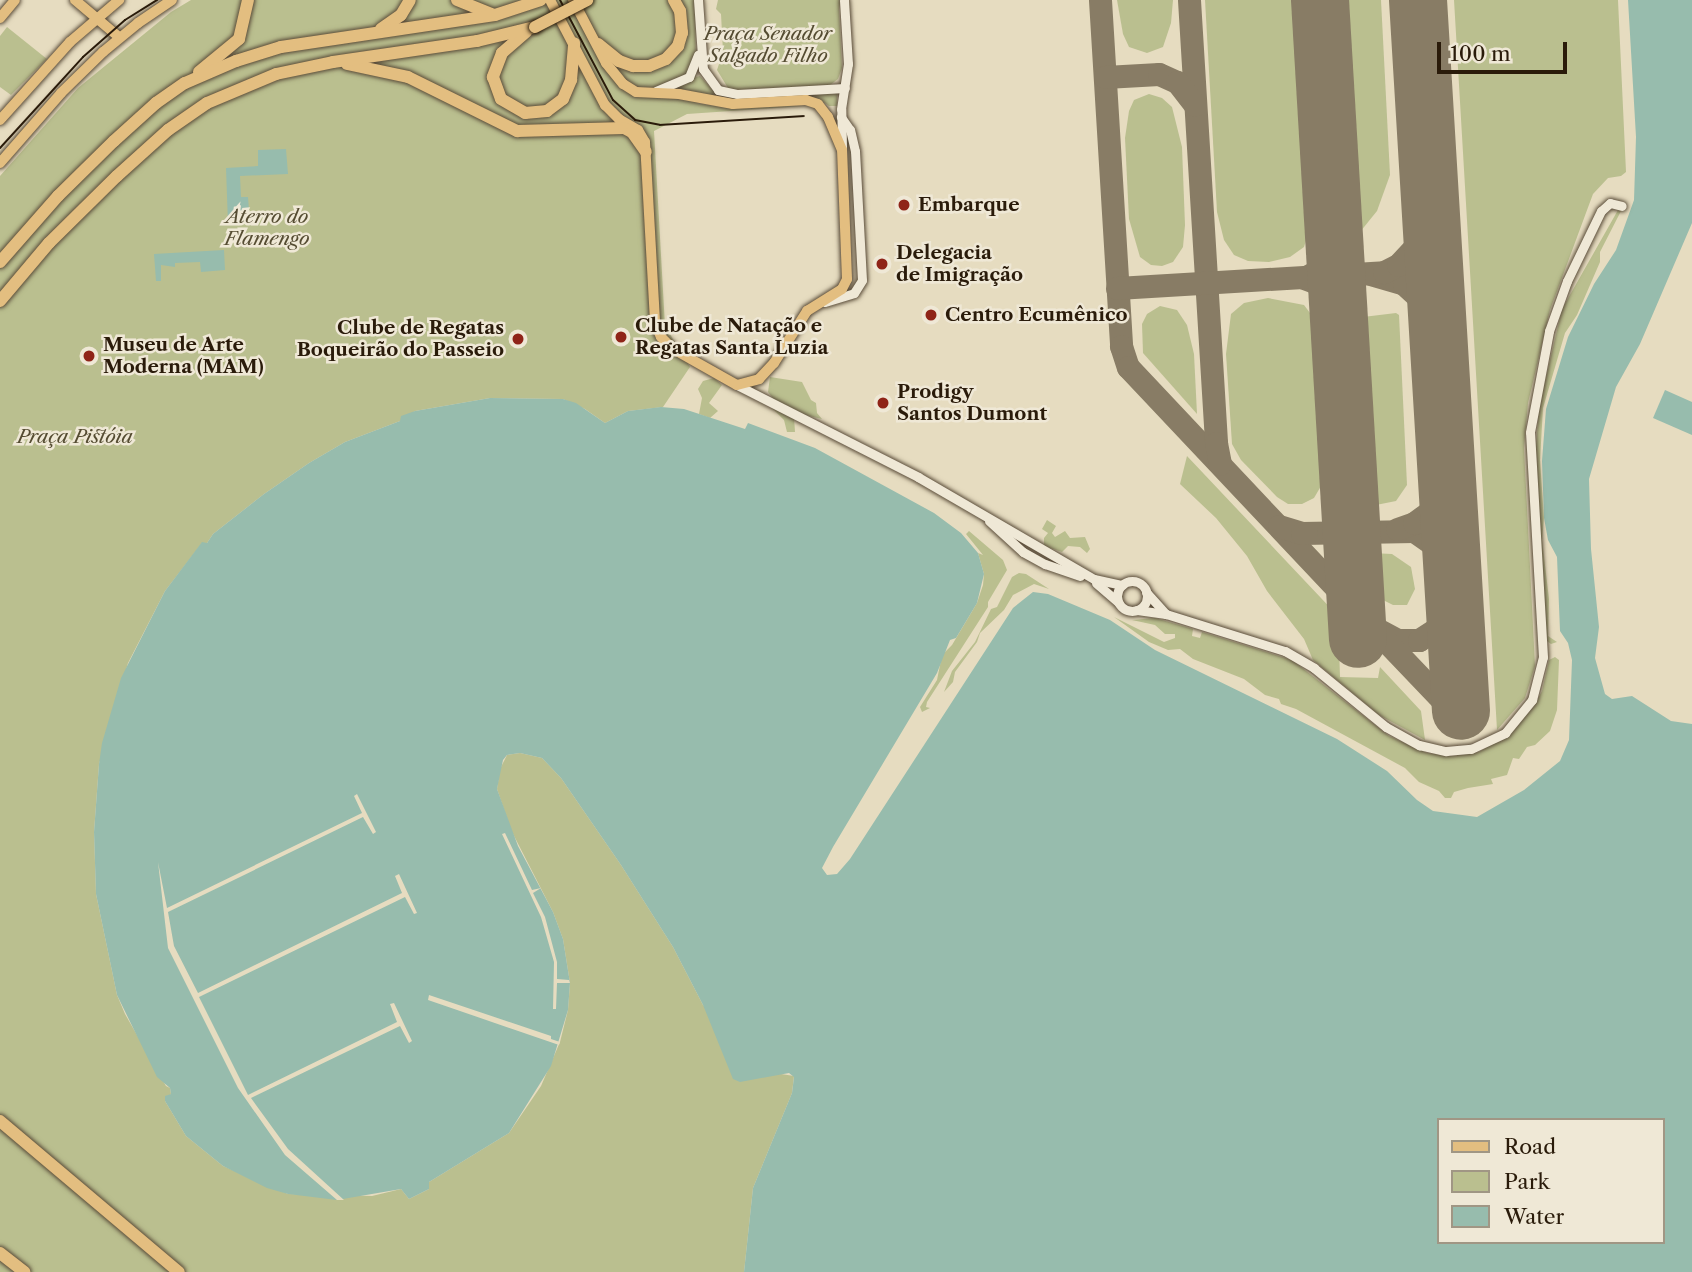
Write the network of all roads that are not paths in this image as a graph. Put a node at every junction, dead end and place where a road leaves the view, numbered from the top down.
1 (15, 0) edge
2 (75, 0) edge
3 (118, 0) edge
4 (172, 0) edge
5 (240, 0) edge
6 (410, 0) edge
7 (457, 0) edge
8 (541, 0) edge
9 (550, 0) edge
10 (573, 0) edge
11 (587, 0) edge
12 (674, 0) edge
13 (698, 0) edge
14 (844, 0) edge
15 (247, 6) edge
16 (495, 15) junction
17 (0, 18) edge
18 (96, 18) junction
19 (534, 27) junction
20 (376, 31) junction
21 (119, 37) junction
22 (574, 43) junction
23 (598, 44) junction
24 (700, 47) junction
25 (332, 62) junction
26 (847, 74) junction
27 (185, 83) junction
28 (845, 88) junction
29 (827, 90) junction
30 (648, 94) junction
31 (2, 113) edge
32 (841, 117) junction
33 (842, 150) junction
34 (646, 152) junction
35 (0, 163) edge
36 (1622, 206) dead end
37 (0, 262) edge
38 (0, 301) edge
39 (816, 304) junction
40 (759, 379) junction
41 (737, 385) junction
42 (762, 398) junction
43 (983, 515) junction
44 (1122, 585) junction
45 (1146, 592) junction
46 (1119, 603) junction
47 (1137, 610) junction
48 (1166, 614) junction
49 (0, 1121) edge
50 (0, 1255) edge
51 (9, 1272) edge
52 (24, 1272) edge
53 (179, 1272) edge

1 - 17 main road
2 - 18 main road
3 - 18 main road
4 - 21 main road
5 - 15 highway
6 - 20 highway
7 - 16 highway
8 - 16 highway
9 - 22 main road
10 - 23 main road
11 - 19 highway, bridge
12 - 23 highway
13 - 24 street
14 - 26 street
15 - 27 highway
16 - 20 highway
18 - 21 main road
18 - 31 main road
19 - 22 highway
19 - 25 highway
20 - 27 highway
21 - 35 main road
22 - 34 main road
23 - 30 main road
24 - 29 street
24 - 30 street
25 - 34 highway
25 - 38 highway
26 - 28 street
26 - 29 street
27 - 37 highway
28 - 29 street
28 - 32 street
30 - 33 main road
32 - 33 street
32 - 39 street
33 - 39 main road
34 - 41 main road
36 - 48 street
39 - 40 main road
40 - 41 main road
40 - 42 street
41 - 42 street
42 - 43 street
43 - 44 street
43 - 46 street
44 - 45 street
44 - 46 street
45 - 47 street
45 - 48 street
46 - 47 street
47 - 48 street
49 - 53 highway
50 - 51 highway
50 - 52 highway

